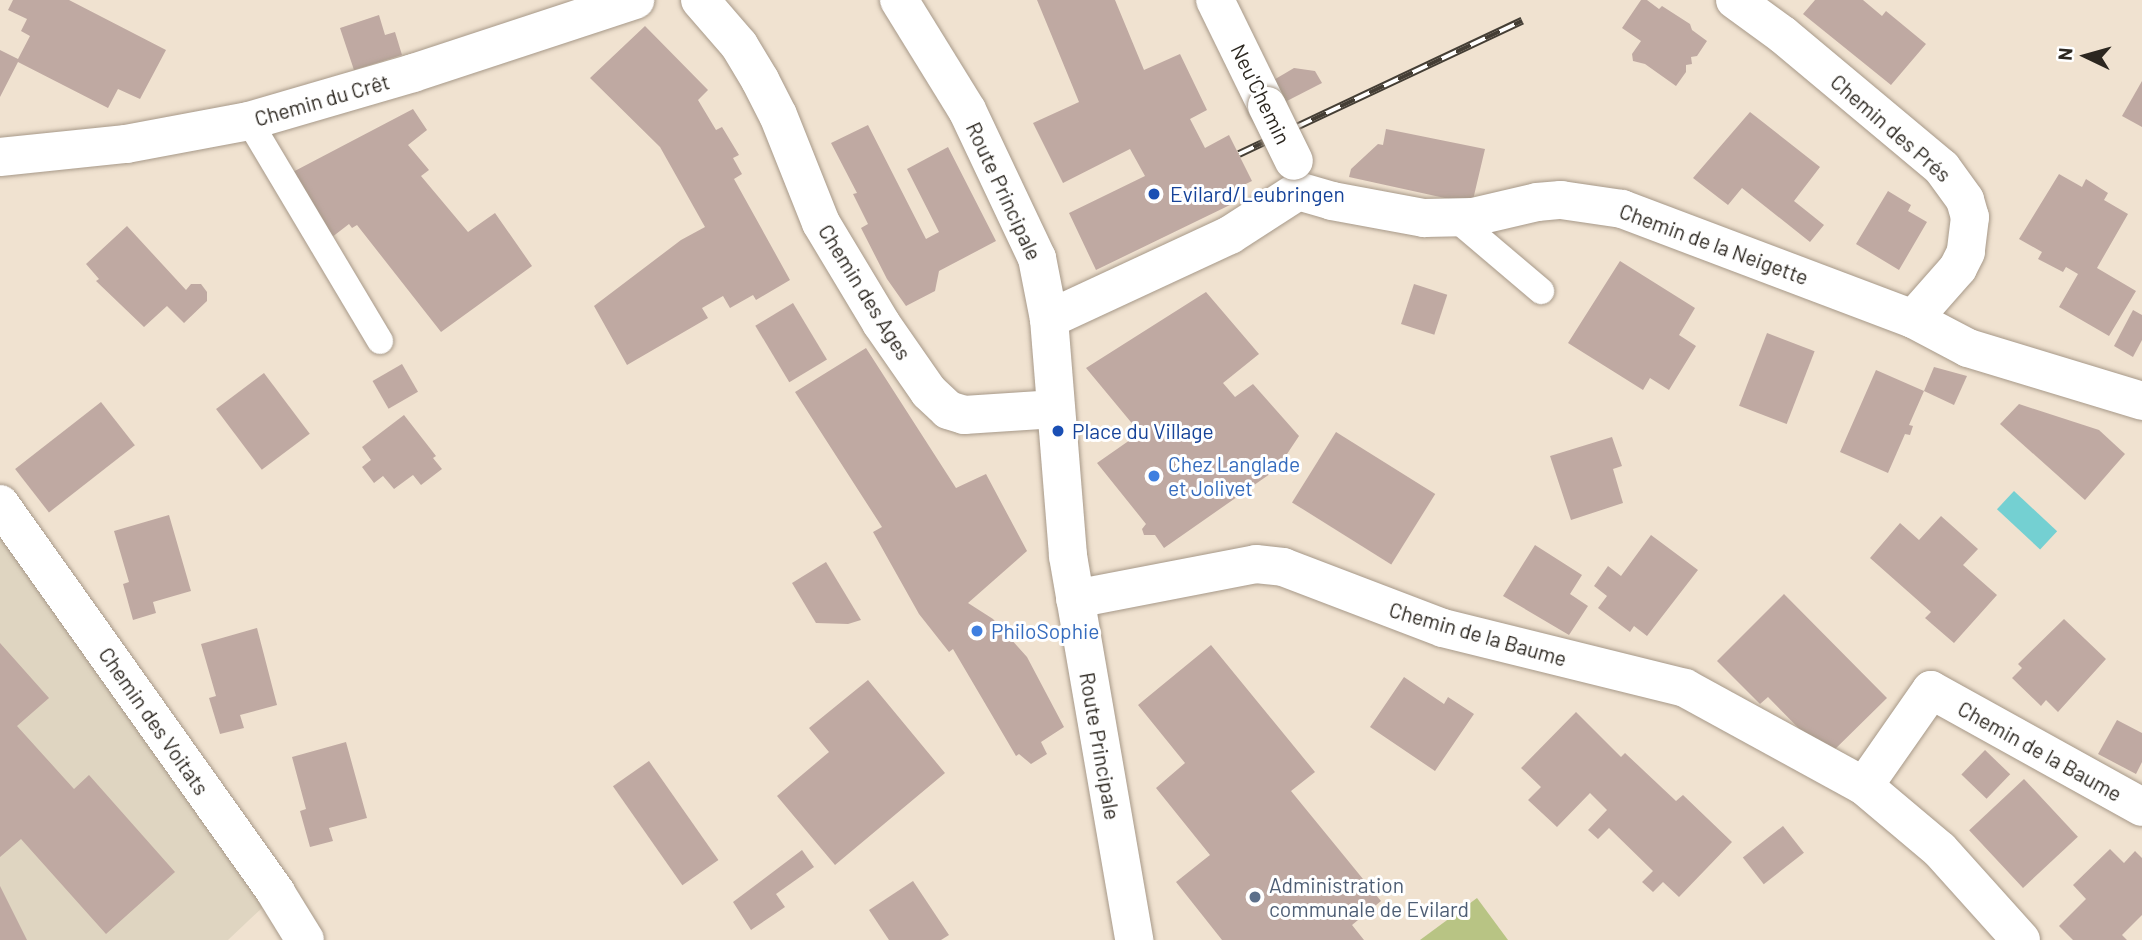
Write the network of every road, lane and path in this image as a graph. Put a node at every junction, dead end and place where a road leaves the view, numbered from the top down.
1 (635, 0) edge
2 (700, 0) edge
3 (899, 0) edge
4 (1215, 0) edge
5 (1735, 0) edge
6 (249, 121) junction
7 (0, 157) edge
8 (1296, 176) junction
9 (1455, 218) junction
10 (1541, 291) dead end
11 (1049, 319) junction
12 (1913, 319) junction
13 (380, 341) dead end
14 (2142, 401) edge
15 (1056, 409) junction
16 (0, 504) edge
17 (1075, 599) junction
18 (1864, 786) junction
19 (2142, 807) edge
20 (304, 940) edge
21 (1134, 940) edge
22 (2021, 940) edge

1 - 6 street, Chemin du Crêt
2 - 15 street, Chemin des Ages
3 - 11 street, Route Principale
4 - 8 street, Neu'Chemin, bridge
5 - 12 street, Chemin des Prés
6 - 7 street, Chemin du Crêt
6 - 13 lane
8 - 9 street, Chemin de la Neigette
8 - 11 street
9 - 10 lane
9 - 12 street, Chemin de la Neigette
11 - 15 street, Route Principale
12 - 14 street, Chemin de la Neigette
15 - 17 street, Route Principale
16 - 20 street, Chemin des Voitats
17 - 18 street, Chemin de la Baume
17 - 21 street, Route Principale
18 - 19 street, Chemin de la Baume
18 - 22 street, Chemin de la Baume

